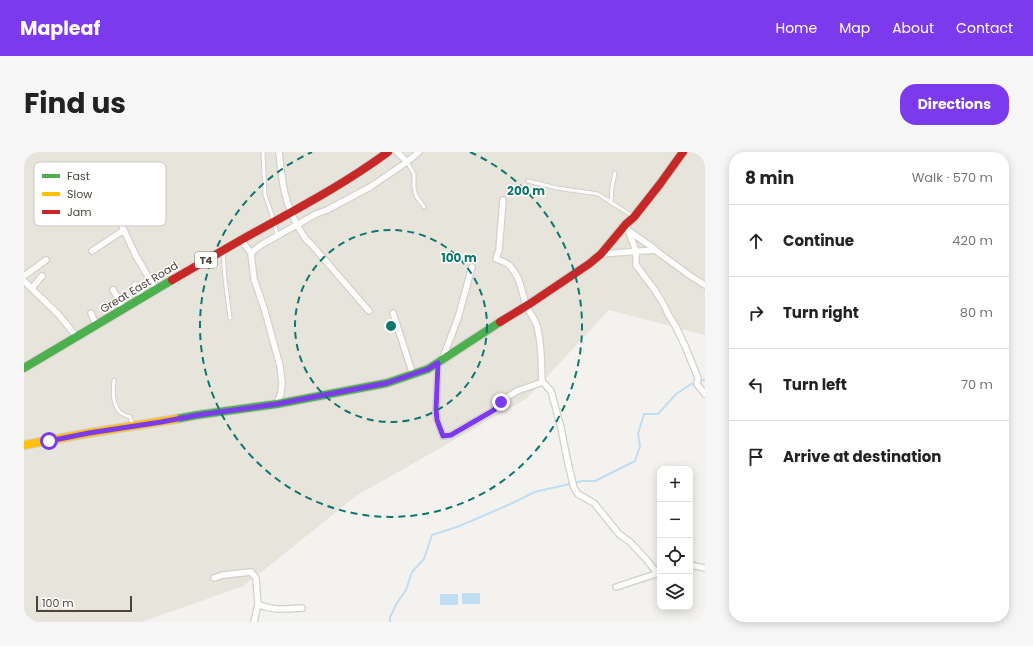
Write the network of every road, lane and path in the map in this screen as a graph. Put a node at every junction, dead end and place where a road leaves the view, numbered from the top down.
1 (263, 152) edge
2 (279, 152) edge
3 (388, 152) edge
4 (397, 152) edge
5 (419, 152) edge
6 (683, 152) edge
7 (407, 162) junction
8 (615, 173) dead end
9 (528, 181) dead end
10 (502, 200) dead end
11 (611, 202) junction
12 (424, 207) dead end
13 (291, 213) junction
14 (634, 216) junction
15 (274, 221) junction
16 (297, 225) junction
17 (122, 226) edge
18 (627, 227) junction
19 (124, 230) junction
20 (277, 236) junction
21 (241, 240) junction
22 (655, 250) junction
23 (92, 251) dead end
24 (222, 251) junction
25 (636, 251) junction
26 (251, 253) junction
27 (601, 254) junction
28 (46, 260) dead end
29 (472, 267) dead end
30 (24, 276) edge
31 (42, 276) dead end
32 (24, 281) edge
33 (135, 285) dead end
34 (705, 285) edge
35 (32, 288) junction
36 (114, 290) dead end
37 (156, 290) junction
38 (143, 298) junction
39 (526, 306) junction
40 (123, 309) junction
41 (369, 311) dead end
42 (91, 313) dead end
43 (393, 313) dead end
44 (230, 318) dead end
45 (96, 325) junction
46 (77, 337) junction
47 (440, 361) junction
48 (24, 368) edge
49 (413, 375) junction
50 (114, 380) dead end
51 (542, 381) junction
52 (705, 394) edge
53 (277, 404) junction
54 (133, 426) junction
55 (24, 445) edge
56 (693, 566) edge
57 (705, 568) edge
58 (657, 572) edge
59 (657, 573) edge
60 (214, 578) dead end
61 (616, 587) dead end
62 (258, 604) junction
63 (302, 608) dead end
64 (254, 622) edge

1 - 15 lane
2 - 13 street
3 - 13 main road, Great East Road / T4
4 - 7 street
5 - 7 street
6 - 14 main road
7 - 12 lane
7 - 16 street
8 - 11 lane
9 - 11 lane
10 - 39 street
11 - 14 lane
13 - 15 main road, Great East Road / T4
13 - 16 street
14 - 18 main road
15 - 20 lane
15 - 21 main road, Great East Road / T4
16 - 20 street
16 - 41 street
17 - 19 street
18 - 22 street
18 - 25 street
18 - 27 main road
19 - 23 street
19 - 37 street
20 - 26 street
21 - 24 main road, Great East Road / T4
21 - 26 street
22 - 25 street
22 - 34 street
24 - 37 main road, Great East Road / T4
24 - 44 lane
25 - 27 street
25 - 52 street
26 - 53 street
27 - 39 main road
28 - 30 street
29 - 47 street
31 - 35 street
32 - 35 street
33 - 38 street
35 - 46 street
36 - 40 street
37 - 38 main road, Great East Road / T4
38 - 40 main road, Great East Road / T4
39 - 47 main road
39 - 51 street
40 - 45 main road, Great East Road / T4
42 - 45 street
43 - 49 street
45 - 46 main road, Great East Road / T4
46 - 48 main road, Great East Road / T4
47 - 49 main road
47 - 51 street
49 - 53 main road
50 - 54 lane
51 - 58 street
53 - 54 main road
54 - 55 main road
56 - 57 street
59 - 61 street
60 - 62 street
62 - 63 street
62 - 64 street

